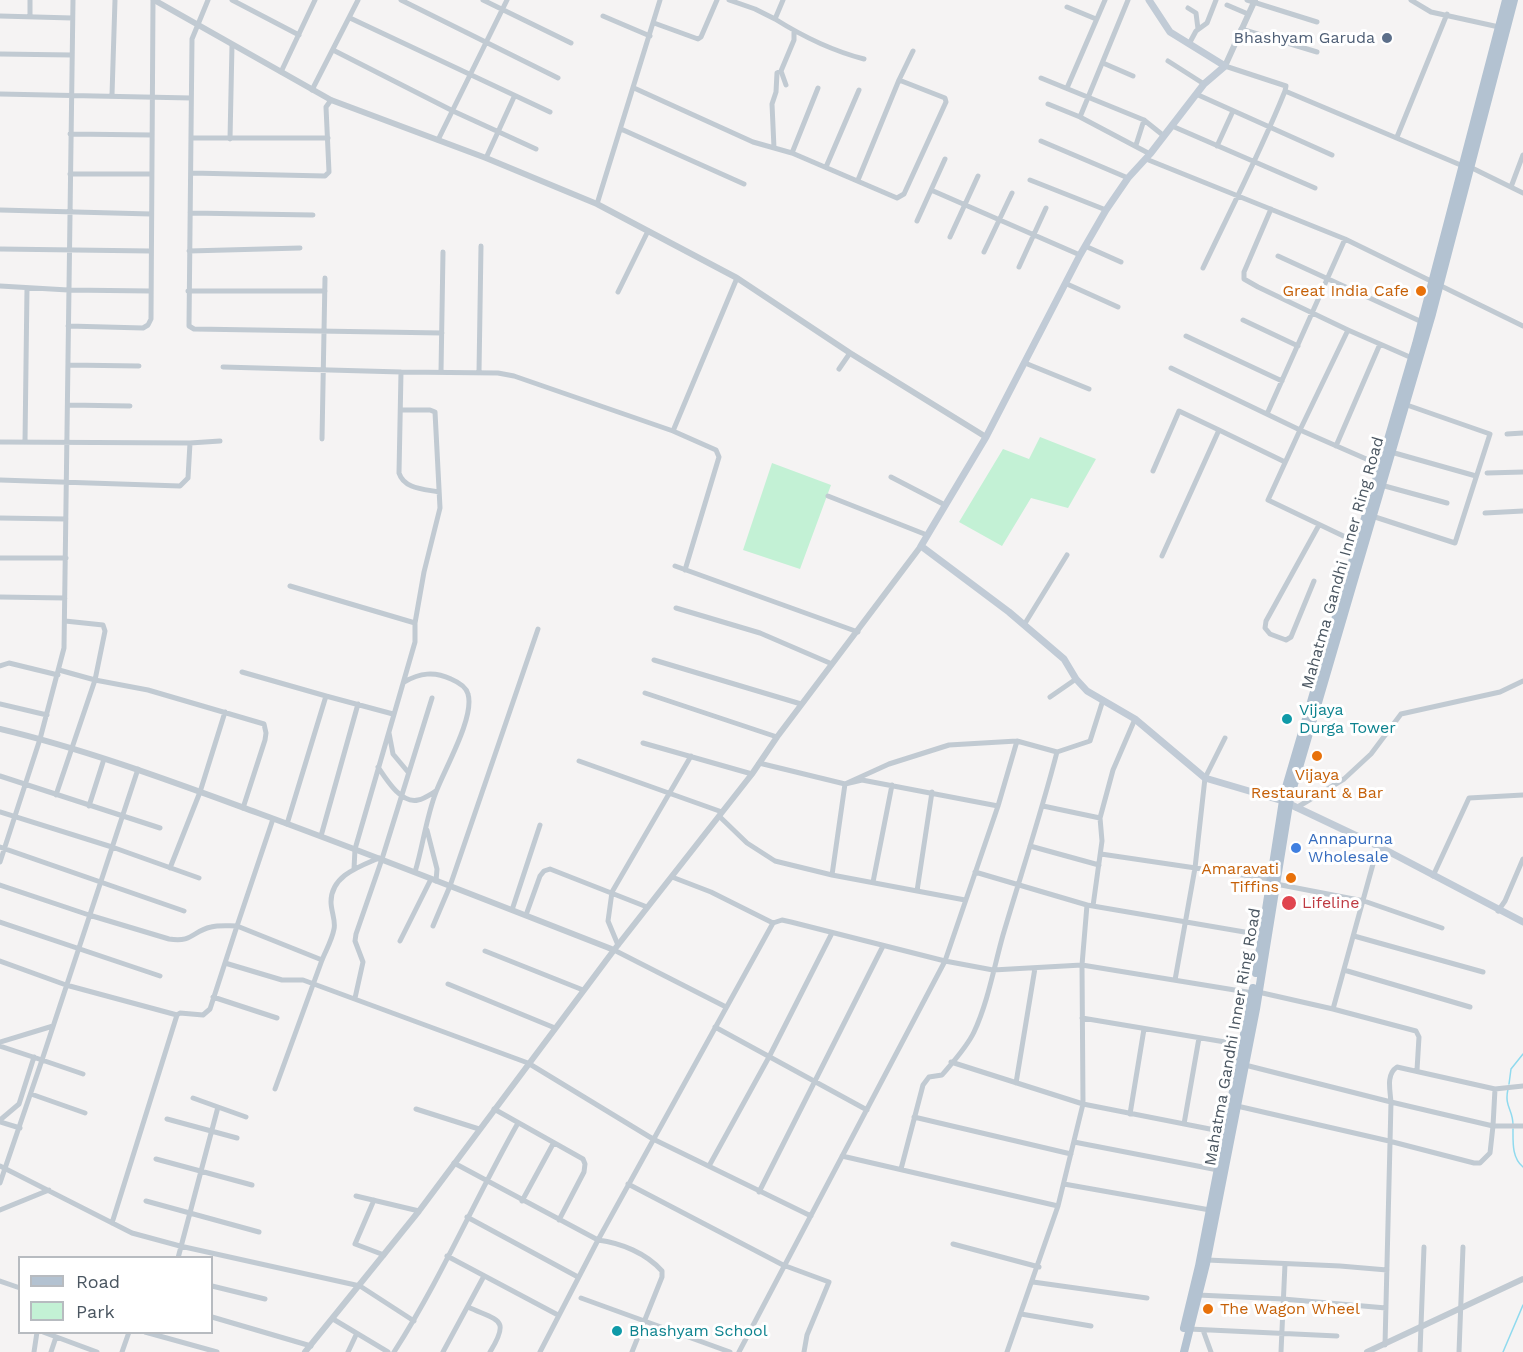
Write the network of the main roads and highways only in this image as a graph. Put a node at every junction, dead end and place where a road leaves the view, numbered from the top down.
1 (1149, 0) edge
2 (1506, 0) edge
3 (1514, 0) edge
4 (1467, 166) junction
5 (1436, 284) junction
6 (1289, 804) junction
7 (1273, 882) junction
8 (1523, 922) edge
9 (1256, 992) junction
10 (1178, 1352) edge
11 (1184, 1352) edge

1 - 6 main road
2 - 4 main road, Mahatma Gandhi Inner Ring Road
3 - 4 main road, Mahatma Gandhi Inner Ring Road
4 - 5 main road, Mahatma Gandhi Inner Ring Road
5 - 6 main road, Mahatma Gandhi Inner Ring Road
5 - 6 main road, Mahatma Gandhi Inner Ring Road
6 - 7 main road, Mahatma Gandhi Inner Ring Road
6 - 8 main road
7 - 9 main road, Mahatma Gandhi Inner Ring Road
7 - 9 main road, Mahatma Gandhi Inner Ring Road
9 - 10 main road, Mahatma Gandhi Inner Ring Road
9 - 11 main road, Mahatma Gandhi Inner Ring Road

